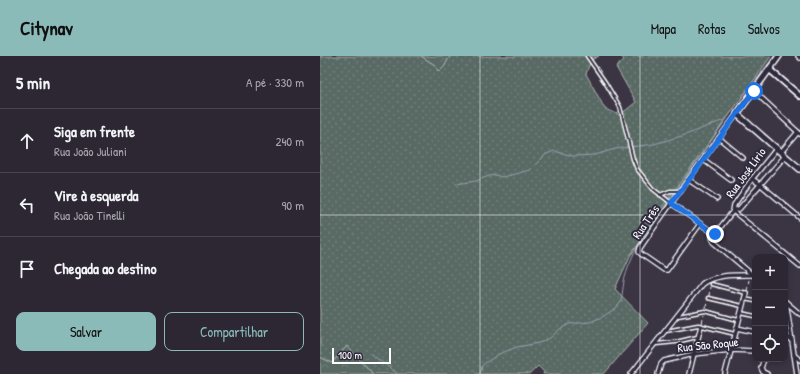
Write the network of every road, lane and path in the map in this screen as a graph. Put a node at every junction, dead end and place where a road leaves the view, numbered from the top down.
1 (587, 56) edge
2 (779, 56) edge
3 (770, 70) junction
4 (754, 91) junction
5 (800, 96) edge
6 (737, 114) junction
7 (799, 133) edge
8 (719, 138) junction
9 (781, 152) junction
10 (743, 158) dead end
11 (704, 160) junction
12 (800, 169) edge
13 (752, 179) junction
14 (689, 180) junction
15 (731, 180) dead end
16 (760, 184) junction
17 (680, 191) junction
18 (660, 195) junction
19 (717, 199) dead end
20 (671, 203) junction
21 (734, 211) junction
22 (800, 218) edge
23 (700, 224) junction
24 (715, 234) junction
25 (800, 266) edge
26 (752, 275) edge
27 (752, 276) edge
28 (712, 278) junction
29 (752, 278) edge
30 (711, 284) junction
31 (746, 293) junction
32 (708, 298) junction
33 (744, 299) junction
34 (752, 300) edge
35 (788, 304) edge
36 (742, 306) junction
37 (705, 311) junction
38 (741, 313) junction
39 (800, 314) edge
40 (752, 315) edge
41 (677, 316) junction
42 (788, 319) edge
43 (739, 320) junction
44 (701, 326) junction
45 (737, 328) junction
46 (666, 331) junction
47 (752, 331) edge
48 (735, 334) junction
49 (698, 337) junction
50 (788, 338) edge
51 (792, 341) junction
52 (656, 344) junction
53 (731, 350) junction
54 (752, 351) edge
55 (694, 354) junction
56 (794, 354) junction
57 (800, 360) edge
58 (763, 362) edge
59 (632, 374) edge
60 (658, 374) edge
61 (689, 374) edge
62 (725, 374) edge
63 (766, 374) edge
64 (797, 374) edge

1 - 18 lane
2 - 3 main road
3 - 4 main road
3 - 5 street
4 - 6 main road
4 - 7 street
6 - 8 street, Rua Três
6 - 9 main road
7 - 9 street
8 - 10 street
8 - 11 street, Rua Três
9 - 12 main road
9 - 13 street, Rua José Lírio
9 - 16 street, Rua José Lírio
11 - 14 street, Rua Três
11 - 15 street
13 - 16 street
13 - 21 street, Rua José Lírio
14 - 17 street, Rua Três
14 - 19 street
16 - 21 street, Rua José Lírio
16 - 22 street
17 - 18 lane
17 - 20 street, Rua Três
18 - 20 lane
20 - 23 street
20 - 23 street, Rua Três
21 - 24 street, Rua José Lírio
21 - 25 street
23 - 24 street
24 - 26 street
27 - 28 street
28 - 30 street
28 - 41 street
29 - 31 path
30 - 31 lane
30 - 32 path
31 - 33 street
32 - 36 lane
32 - 37 path
33 - 34 lane
33 - 36 street
35 - 39 street
36 - 38 street
37 - 41 lane
37 - 43 lane
37 - 44 path
38 - 40 lane
38 - 43 street
41 - 46 street
42 - 51 street
43 - 45 street
44 - 46 lane
44 - 48 lane
44 - 49 street
45 - 47 street
45 - 48 street
46 - 52 street
48 - 53 street
49 - 52 lane
49 - 55 street
50 - 51 street
51 - 56 street
52 - 59 street
53 - 54 street, Rua São Roque
53 - 55 street, Rua São Roque
53 - 62 street
55 - 60 street, Rua São Roque
55 - 61 street
56 - 57 street
56 - 64 street
58 - 63 street

